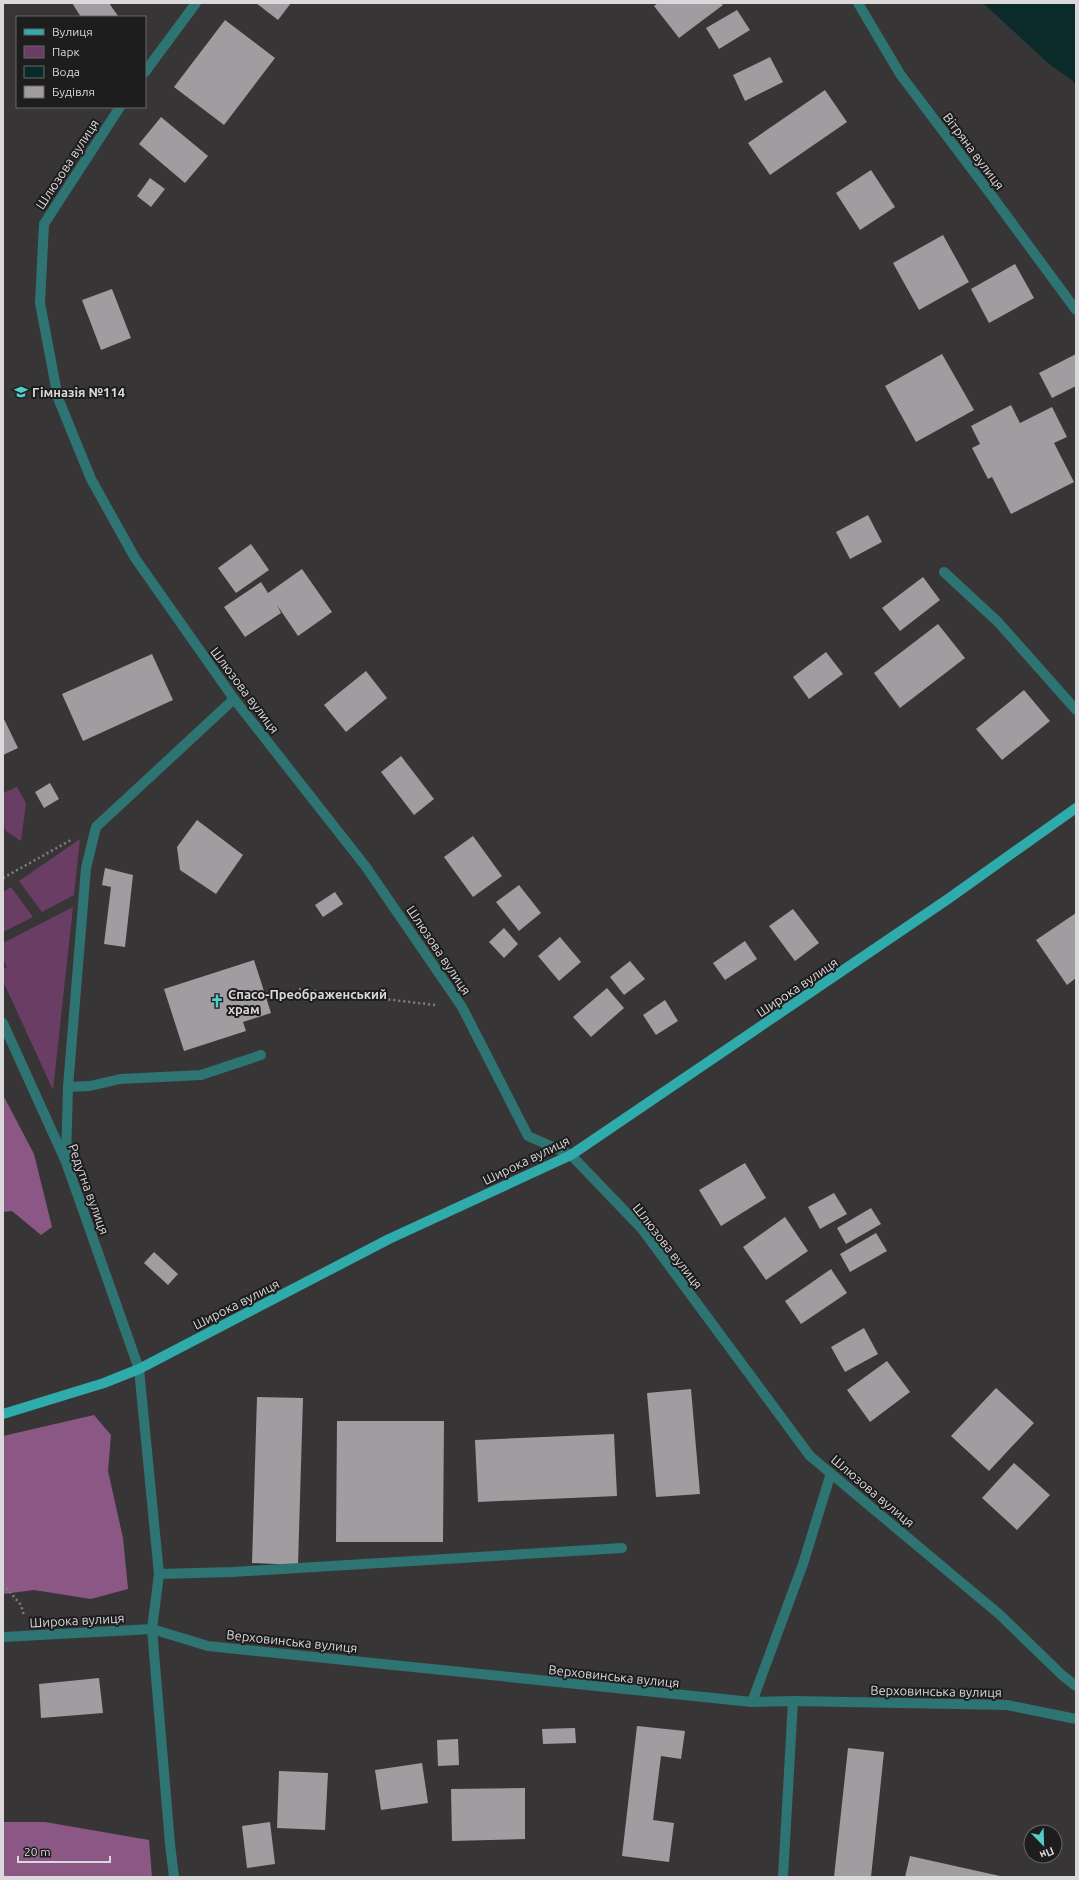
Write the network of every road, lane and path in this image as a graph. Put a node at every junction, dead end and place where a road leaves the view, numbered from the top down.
1 (196, 3) edge
2 (858, 3) edge
3 (146, 71) edge
4 (119, 108) edge
5 (1076, 310) edge
6 (944, 572) dead end
7 (234, 699) junction
8 (1076, 710) edge
9 (1076, 808) edge
10 (96, 827) junction
11 (3, 878) edge
12 (299, 989) dead end
13 (462, 1007) junction
14 (3, 1023) edge
15 (261, 1055) dead end
16 (68, 1087) junction
17 (571, 1154) junction
18 (66, 1162) junction
19 (139, 1369) junction
20 (3, 1414) edge
21 (831, 1473) junction
22 (622, 1548) dead end
23 (159, 1574) junction
24 (3, 1584) edge
25 (152, 1629) junction
26 (29, 1636) junction
27 (3, 1637) edge
28 (1076, 1686) edge
29 (793, 1701) junction
30 (752, 1702) junction
31 (1076, 1719) edge
32 (174, 1877) edge
33 (783, 1877) edge

1 - 3 street
2 - 5 street, Вітряна вулиця
4 - 7 street, Шлюзова вулиця
6 - 8 street
7 - 10 street
7 - 13 street, Шлюзова вулиця
9 - 17 main road, Широка вулиця
10 - 11 path
10 - 16 street
12 - 13 path
13 - 17 street, Шлюзова вулиця
14 - 18 street, Редутна вулиця
15 - 16 street
16 - 18 street
17 - 19 main road, Широка вулиця
17 - 21 street, Шлюзова вулиця
18 - 19 street, Редутна вулиця
19 - 20 main road, Широка вулиця
19 - 23 street
21 - 28 street, Шлюзова вулиця
21 - 30 street
22 - 23 street
23 - 25 street
24 - 26 path
25 - 26 street, Широка вулиця
25 - 30 street, Верховинська вулиця
25 - 32 street
26 - 27 street, Широка вулиця
29 - 30 street, Верховинська вулиця
29 - 31 street, Верховинська вулиця
29 - 33 street

